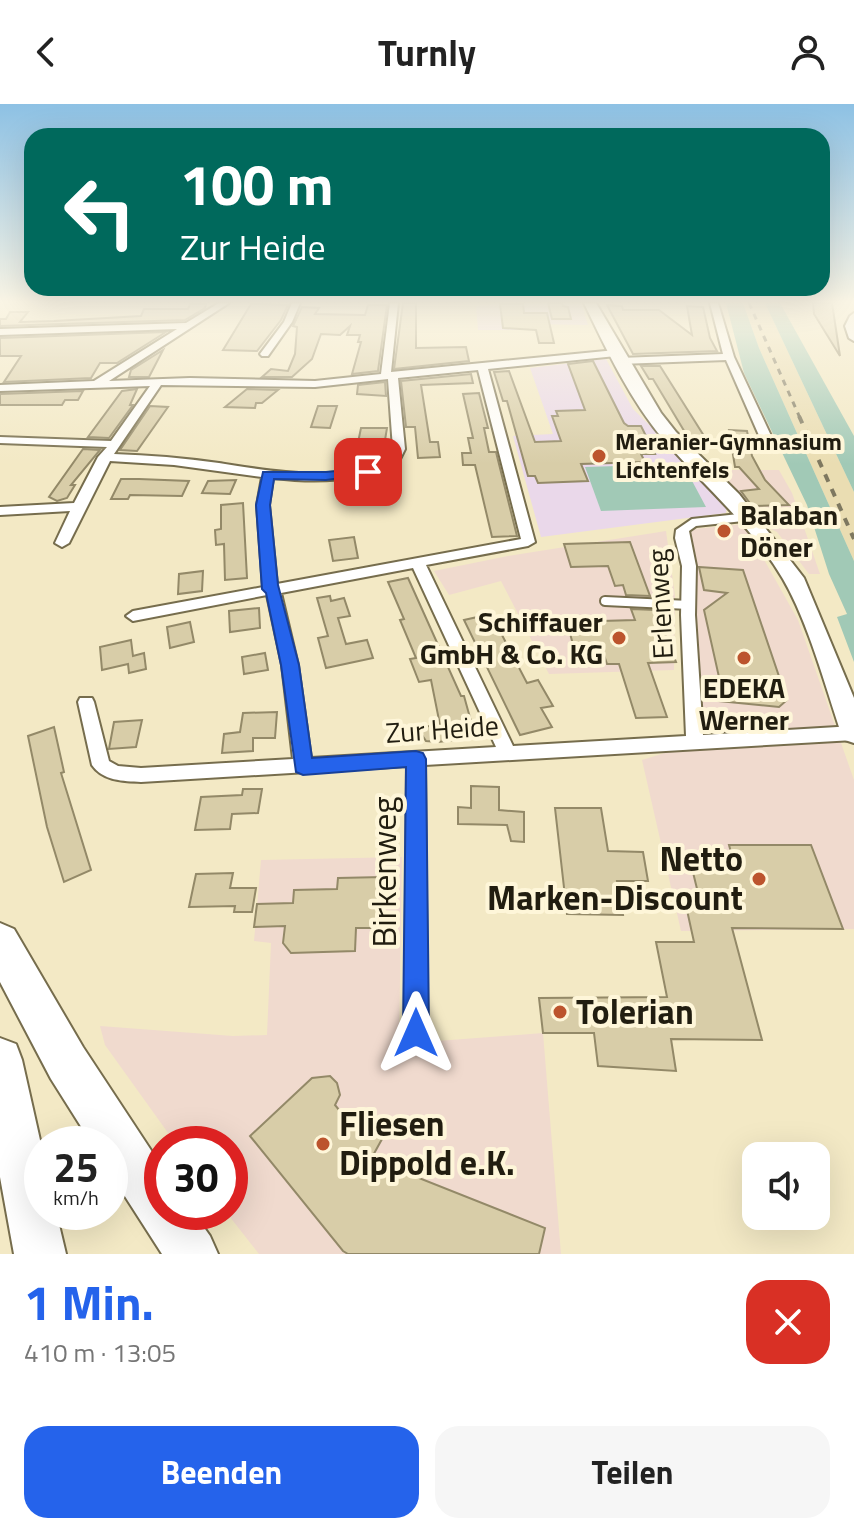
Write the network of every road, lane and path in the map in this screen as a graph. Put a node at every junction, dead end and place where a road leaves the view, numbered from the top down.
1 (142, 357) edge
2 (391, 357) edge
3 (618, 357) junction
4 (729, 357) joint
5 (482, 367) junction
6 (390, 376) junction
7 (158, 382) junction
8 (96, 385) junction
9 (0, 388) edge
10 (0, 440) edge
11 (767, 440) dead end
12 (112, 444) junction
13 (104, 457) junction
14 (268, 475) junction
15 (76, 507) junction
16 (0, 511) edge
17 (748, 517) junction
18 (62, 543) dead end
19 (419, 565) junction
20 (271, 589) junction
21 (605, 601) dead end
22 (689, 605) junction
23 (133, 616) dead end
24 (86, 702) dead end
25 (854, 733) edge
26 (695, 742) junction
27 (506, 752) junction
28 (416, 759) junction
29 (303, 767) junction
30 (0, 942) edge
31 (416, 1033) dead end
32 (0, 1060) edge
33 (144, 1184) edge
34 (175, 1230) edge
35 (40, 1254) edge
36 (192, 1254) edge

1 - 8 street
2 - 6 street
3 - 4 street
3 - 5 street
3 - 17 street
4 - 11 street
5 - 6 street
5 - 19 street
6 - 7 street
6 - 14 street
7 - 8 street
7 - 12 street
8 - 9 street
10 - 12 street
12 - 13 street
13 - 14 street
13 - 15 street
14 - 20 street
15 - 16 street
15 - 18 street
17 - 22 street, Erlenweg
17 - 25 street
19 - 20 street
19 - 27 street
20 - 23 street
20 - 29 street
21 - 22 lane
22 - 26 street, Erlenweg
24 - 29 street, Zur Heide
25 - 26 street, Zur Heide
26 - 27 street, Zur Heide
27 - 28 street, Zur Heide
28 - 29 street, Zur Heide
28 - 31 street, Birkenweg
30 - 33 highway
32 - 35 highway
34 - 36 highway

